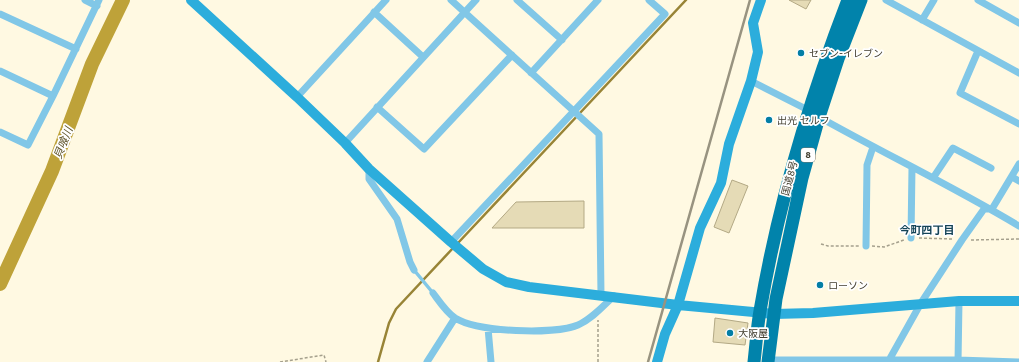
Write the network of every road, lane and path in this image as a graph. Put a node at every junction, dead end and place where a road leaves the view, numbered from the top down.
1 (85, 0) edge
2 (191, 0) edge
3 (386, 0) edge
4 (451, 0) edge
5 (476, 0) edge
6 (517, 0) edge
7 (598, 0) edge
8 (649, 0) edge
9 (761, 0) edge
10 (848, 0) edge
11 (861, 0) edge
12 (886, 0) edge
13 (934, 0) edge
14 (978, 0) edge
15 (98, 3) edge
16 (374, 12) junction
17 (464, 12) junction
18 (0, 14) edge
19 (922, 20) junction
20 (1019, 23) edge
21 (562, 40) junction
22 (76, 49) junction
23 (978, 51) junction
24 (512, 55) junction
25 (423, 57) junction
26 (0, 71) edge
27 (531, 73) junction
28 (1019, 73) edge
29 (752, 81) junction
30 (52, 96) junction
31 (297, 97) junction
32 (377, 107) junction
33 (573, 111) junction
34 (814, 113) junction
35 (1019, 124) edge
36 (0, 132) edge
37 (345, 143) junction
38 (873, 147) junction
39 (1019, 164) edge
40 (912, 167) junction
41 (991, 168) dead end
42 (369, 169) junction
43 (1012, 177) junction
44 (933, 178) junction
45 (1019, 181) edge
46 (992, 209) junction
47 (1019, 226) edge
48 (911, 238) junction
49 (1019, 239) edge
50 (962, 240) junction
51 (451, 242) junction
52 (821, 244) dead end
53 (866, 246) junction
54 (414, 270) joint
55 (433, 293) joint
56 (601, 295) junction
57 (614, 296) junction
58 (959, 300) junction
59 (1019, 301) edge
60 (921, 303) junction
61 (678, 305) junction
62 (598, 311) junction
63 (760, 312) junction
64 (774, 314) junction
65 (455, 318) junction
66 (488, 328) junction
67 (768, 361) edge
68 (889, 361) edge
69 (935, 361) edge
70 (958, 361) edge
71 (983, 361) edge
72 (280, 362) edge
73 (326, 362) edge
74 (427, 362) edge
75 (491, 362) edge
76 (598, 362) edge
77 (657, 362) edge
78 (754, 362) edge
79 (1019, 362) edge

1 - 15 street
2 - 31 street
3 - 16 street
4 - 17 street
5 - 17 street
6 - 21 street
7 - 21 street
8 - 33 street
9 - 29 street
10 - 34 highway, 国道8号 / 8
11 - 34 highway, 国道8号 / 8
12 - 19 street
13 - 19 street
14 - 20 street
15 - 22 street
16 - 25 street
16 - 31 street
17 - 24 street
17 - 25 street
18 - 22 street
19 - 23 street
21 - 27 street
22 - 30 street
23 - 28 street
23 - 35 street
24 - 27 street
24 - 32 street
25 - 32 street
26 - 30 street
27 - 33 street
29 - 34 street
29 - 61 street
30 - 36 street
31 - 37 street
32 - 37 street
33 - 51 street
33 - 56 street
34 - 38 street
34 - 63 highway, 国道8号 / 8
34 - 64 highway, 国道8号 / 8
37 - 42 street
38 - 40 street
38 - 53 street
39 - 43 street
40 - 44 street
40 - 48 street
41 - 44 street
42 - 51 street
42 - 54 street
43 - 45 street
43 - 46 street
44 - 46 street
46 - 47 street
46 - 50 street
48 - 50 path
48 - 53 path
49 - 50 path
50 - 60 street
51 - 56 street
52 - 53 path
54 - 55 lane
55 - 65 street
56 - 57 street
57 - 61 street
57 - 62 street
58 - 59 street
58 - 60 street
58 - 70 street
60 - 64 street
60 - 68 street
61 - 63 street
61 - 77 street
62 - 66 street
62 - 76 path
63 - 64 street
63 - 78 highway, 国道8号 / 8
64 - 67 highway, 国道8号 / 8
65 - 66 street
65 - 74 street
66 - 75 street
67 - 68 street
68 - 69 street
69 - 70 street
70 - 71 street
71 - 79 street
72 - 73 path

